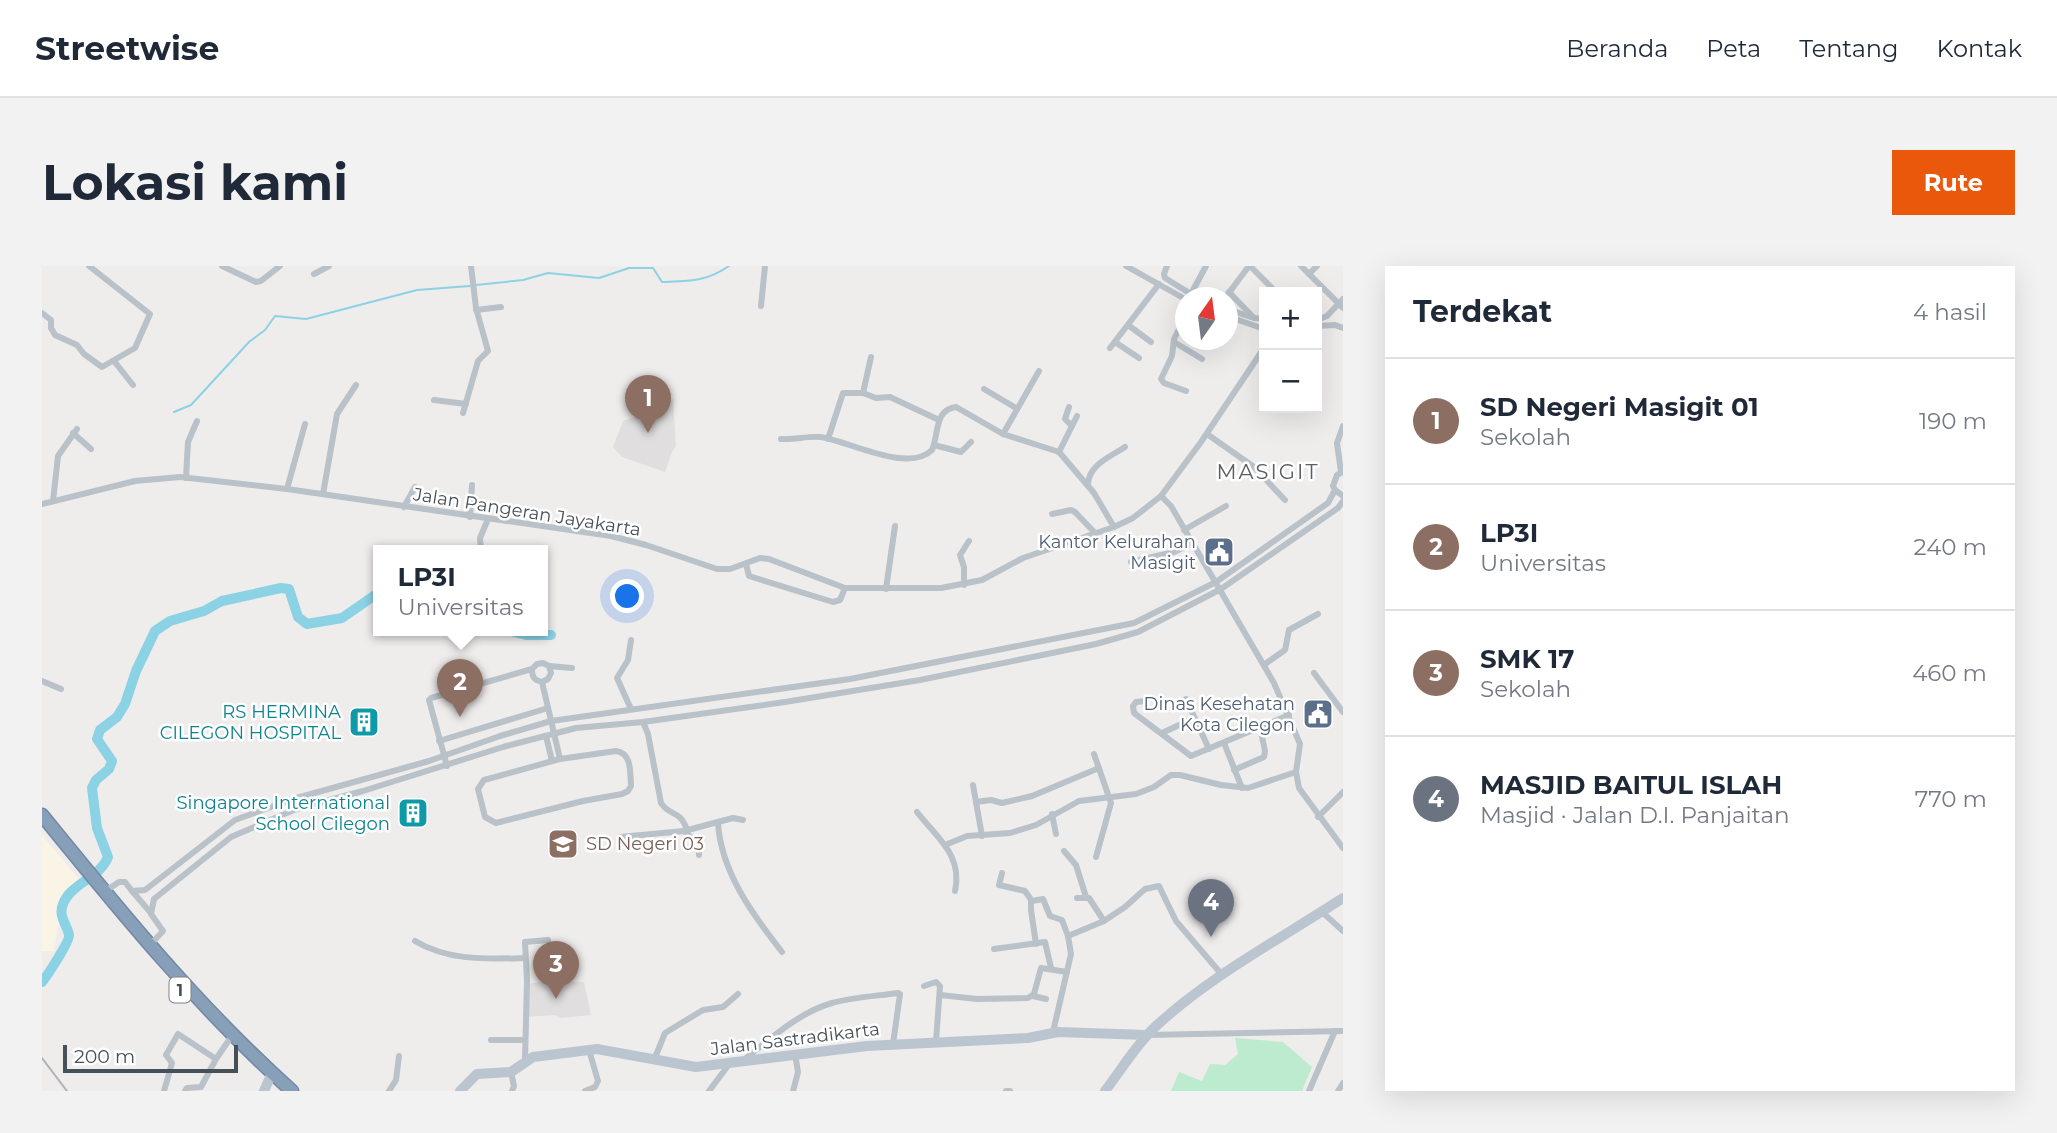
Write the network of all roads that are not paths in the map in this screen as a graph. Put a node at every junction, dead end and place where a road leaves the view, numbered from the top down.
1 (89, 266) edge
2 (222, 266) edge
3 (280, 266) edge
4 (330, 266) edge
5 (471, 266) edge
6 (765, 266) edge
7 (1126, 266) edge
8 (1167, 266) edge
9 (1206, 266) edge
10 (1249, 266) edge
11 (1317, 266) edge
12 (1305, 269) edge
13 (314, 274) dead end
14 (1159, 284) junction
15 (1176, 287) edge
16 (1193, 287) edge
17 (1233, 287) edge
18 (1271, 287) edge
19 (1175, 291) edge
20 (1342, 303) edge
21 (1238, 304) edge
22 (761, 306) dead end
23 (500, 307) dead end
24 (476, 310) junction
25 (42, 313) edge
26 (1238, 313) edge
27 (1254, 318) junction
28 (1259, 318) edge
29 (1322, 318) edge
30 (1238, 320) edge
31 (1128, 325) junction
32 (1259, 326) edge
33 (1322, 326) edge
34 (1343, 328) edge
35 (1151, 342) dead end
36 (1174, 342) joint
37 (1263, 350) edge
38 (871, 357) dead end
39 (1139, 358) dead end
40 (1202, 359) dead end
41 (114, 361) junction
42 (1039, 371) dead end
43 (134, 385) dead end
44 (356, 385) dead end
45 (984, 389) dead end
46 (1186, 391) dead end
47 (863, 393) junction
48 (434, 400) dead end
49 (466, 404) junction
50 (1069, 407) dead end
51 (1016, 408) junction
52 (463, 413) dead end
53 (1077, 416) dead end
54 (939, 420) junction
55 (197, 421) dead end
56 (305, 424) dead end
57 (1072, 426) junction
58 (1343, 426) edge
59 (1207, 433) junction
60 (1003, 434) junction
61 (781, 439) dead end
62 (828, 439) junction
63 (971, 442) dead end
64 (934, 446) junction
65 (1125, 447) dead end
66 (91, 449) dead end
67 (1059, 452) junction
68 (1342, 472) edge
69 (186, 478) junction
70 (472, 485) dead end
71 (1088, 485) junction
72 (415, 487) dead end
73 (287, 489) junction
74 (1335, 490) junction
75 (323, 495) junction
76 (1161, 496) junction
77 (1343, 498) edge
78 (1285, 500) dead end
79 (53, 501) junction
80 (42, 504) edge
81 (1226, 506) dead end
82 (404, 507) junction
83 (1052, 514) dead end
84 (470, 517) junction
85 (488, 519) junction
86 (895, 526) dead end
87 (1114, 527) junction
88 (1184, 530) junction
89 (1096, 534) junction
90 (969, 541) dead end
91 (1191, 544) junction
92 (481, 545) edge
93 (1131, 562) dead end
94 (746, 564) junction
95 (1216, 582) junction
96 (964, 584) junction
97 (845, 588) junction
98 (886, 589) junction
99 (1221, 589) junction
100 (1318, 614) dead end
101 (631, 640) dead end
102 (1265, 664) junction
103 (549, 666) junction
104 (572, 668) dead end
105 (532, 669) junction
106 (1314, 673) dead end
107 (856, 678) junction
108 (42, 681) edge
109 (542, 682) junction
110 (61, 689) dead end
111 (854, 691) junction
112 (1186, 699) dead end
113 (1146, 701) dead end
114 (548, 708) junction
115 (631, 709) junction
116 (1343, 712) edge
117 (1289, 715) junction
118 (1195, 718) junction
119 (551, 721) junction
120 (643, 722) junction
121 (1260, 727) junction
122 (554, 733) junction
123 (1162, 733) junction
124 (545, 736) junction
125 (439, 741) junction
126 (1224, 743) junction
127 (1209, 749) junction
128 (452, 753) junction
129 (1094, 754) dead end
130 (443, 756) junction
131 (560, 759) junction
132 (552, 761) junction
133 (455, 763) junction
134 (447, 766) junction
135 (1099, 768) junction
136 (1234, 770) junction
137 (1296, 772) junction
138 (973, 785) dead end
139 (1242, 788) junction
140 (324, 790) junction
141 (1342, 796) edge
142 (1110, 797) junction
143 (328, 801) junction
144 (976, 802) junction
145 (917, 812) dead end
146 (1052, 814) junction
147 (42, 815) edge
148 (1318, 817) junction
149 (743, 820) dead end
150 (718, 823) junction
151 (42, 828) edge
152 (685, 831) junction
153 (1056, 834) dead end
154 (982, 836) junction
155 (620, 837) dead end
156 (945, 845) junction
157 (1343, 848) edge
158 (1065, 851) dead end
159 (699, 855) dead end
160 (1097, 857) dead end
161 (1002, 873) dead end
162 (93, 884) junction
163 (145, 890) junction
164 (132, 891) junction
165 (955, 891) dead end
166 (1086, 897) junction
167 (1077, 898) dead end
168 (1343, 898) edge
169 (154, 899) junction
170 (1031, 901) junction
171 (1322, 912) junction
172 (151, 914) junction
173 (1104, 921) junction
174 (1343, 931) edge
175 (1068, 936) junction
176 (548, 940) dead end
177 (415, 941) dead end
178 (150, 944) junction
179 (1036, 944) junction
180 (994, 950) dead end
181 (782, 952) dead end
182 (524, 958) junction
183 (1051, 968) junction
184 (1067, 972) junction
185 (1223, 976) junction
186 (925, 986) dead end
187 (738, 994) dead end
188 (940, 995) junction
189 (1033, 996) junction
190 (1046, 999) dead end
191 (1339, 1031) edge
192 (1053, 1032) junction
193 (1147, 1035) junction
194 (229, 1040) junction
195 (491, 1040) dead end
196 (525, 1040) junction
197 (936, 1041) junction
198 (893, 1044) junction
199 (589, 1050) junction
200 (796, 1054) junction
201 (399, 1056) dead end
202 (216, 1059) junction
203 (525, 1060) junction
204 (654, 1060) junction
205 (744, 1060) junction
206 (730, 1063) junction
207 (510, 1072) junction
208 (268, 1081) edge
209 (1343, 1083) edge
210 (164, 1091) edge
211 (185, 1091) edge
212 (282, 1091) edge
213 (292, 1091) edge
214 (389, 1091) edge
215 (460, 1091) edge
216 (512, 1091) edge
217 (585, 1091) edge
218 (709, 1091) edge
219 (793, 1091) edge
220 (1105, 1091) edge
221 (1309, 1091) edge
222 (1338, 1091) edge

1 - 41 street
2 - 3 street
4 - 13 street
5 - 24 street
6 - 22 street
7 - 14 street
8 - 15 street
9 - 16 street
10 - 17 street
10 - 18 street
11 - 12 street
12 - 20 street
14 - 19 street
14 - 31 street
20 - 29 street
21 - 27 street
23 - 24 street
24 - 49 street
25 - 41 street
26 - 27 street
27 - 28 street
30 - 32 street
31 - 35 street
31 - 39 street
33 - 34 street
36 - 40 street
36 - 46 street
37 - 59 street, Jalan Pangeran Jayakarta
38 - 47 street
41 - 43 street
42 - 51 street
44 - 75 street
45 - 51 street
47 - 54 street
47 - 62 street
48 - 49 street
49 - 52 street
50 - 57 street
51 - 60 street
53 - 57 street
54 - 60 street
54 - 64 street
55 - 69 street
56 - 73 street
57 - 67 street
58 - 68 street
59 - 76 street, Jalan Pangeran Jayakarta
59 - 78 street
60 - 67 street
61 - 62 street
62 - 64 street
63 - 64 street
65 - 71 street
66 - 79 street
67 - 71 street
68 - 74 street
69 - 73 street, Jalan Pangeran Jayakarta
69 - 79 street, Jalan Pangeran Jayakarta
70 - 84 street
71 - 87 street
72 - 82 street
73 - 75 street, Jalan Pangeran Jayakarta
74 - 77 street
74 - 95 street
75 - 82 street, Jalan Pangeran Jayakarta
76 - 87 street, Jalan Pangeran Jayakarta
76 - 88 street
77 - 99 street
79 - 80 street, Jalan Pangeran Jayakarta
81 - 88 street
82 - 84 street, Jalan Pangeran Jayakarta
83 - 89 street
84 - 85 street, Jalan Pangeran Jayakarta
85 - 92 street
85 - 94 street, Jalan Pangeran Jayakarta
86 - 98 street
87 - 89 street, Jalan Pangeran Jayakarta
88 - 91 street
89 - 96 street, Jalan Pangeran Jayakarta
90 - 96 street
91 - 93 street
91 - 95 street
94 - 97 street, Jalan Pangeran Jayakarta
94 - 97 street
95 - 99 street
95 - 107 street
96 - 98 street, Jalan Pangeran Jayakarta
97 - 98 street, Jalan Pangeran Jayakarta
99 - 102 street
99 - 111 street
100 - 102 street
101 - 115 street
102 - 117 street
103 - 104 street
103 - 105 street
103 - 109 street
105 - 109 street
105 - 125 street
106 - 116 street
107 - 111 street
107 - 115 street
108 - 110 street
109 - 114 street
111 - 120 street
112 - 118 street
113 - 123 street
114 - 119 street
114 - 125 street
115 - 119 street
117 - 121 street
117 - 137 street
118 - 123 street
118 - 127 street
119 - 122 street
119 - 128 street
120 - 122 street
120 - 152 street
121 - 126 street
121 - 136 street
122 - 124 street
122 - 131 street
123 - 127 street
124 - 132 street
124 - 133 street
125 - 130 street
126 - 127 street
126 - 136 street
128 - 130 street
128 - 133 street
129 - 135 street
130 - 134 street
130 - 140 street
131 - 132 street
131 - 132 street
133 - 134 street
134 - 143 street
135 - 142 street
135 - 144 street
136 - 139 street
137 - 139 street
137 - 148 street
138 - 144 street
139 - 142 street
140 - 143 street
140 - 163 street
141 - 148 street
142 - 146 street
142 - 160 street
143 - 169 street
144 - 154 street
145 - 156 street
146 - 153 street
146 - 154 street
147 - 162 highway, 1
148 - 157 street
149 - 150 street
150 - 152 street
150 - 181 street
151 - 162 highway, 1
152 - 155 street
152 - 159 street
154 - 156 street
156 - 165 street
158 - 166 street
161 - 170 street
162 - 164 street
162 - 178 highway, 1
162 - 194 highway, 1
163 - 164 street
163 - 169 street
164 - 172 street
166 - 167 street
166 - 173 street
168 - 171 street
169 - 172 street
170 - 175 street
170 - 179 street
171 - 174 street
171 - 185 street
172 - 178 street
173 - 175 street
173 - 185 street
175 - 184 street
176 - 182 street
177 - 182 street
178 - 208 highway, 1
179 - 180 street
179 - 183 street
182 - 196 street
183 - 184 street
183 - 189 street
184 - 192 street
185 - 193 street
186 - 188 street
187 - 204 street
188 - 189 street
188 - 197 street
189 - 190 street
191 - 193 street
191 - 221 street
192 - 193 street, Jalan Sastradikarta
192 - 197 street, Jalan Sastradikarta
193 - 220 street
194 - 202 street
194 - 208 highway, 1
195 - 196 street
196 - 203 street
197 - 198 street, Jalan Sastradikarta
198 - 200 street, Jalan Sastradikarta
198 - 205 street
199 - 203 street, Jalan Sastradikarta
199 - 204 street, Jalan Sastradikarta
199 - 217 street
200 - 205 street, Jalan Sastradikarta
200 - 219 street
201 - 214 street
202 - 210 street
202 - 211 street
203 - 207 street, Jalan Sastradikarta
204 - 206 street, Jalan Sastradikarta
205 - 206 street, Jalan Sastradikarta
206 - 218 street
207 - 215 street
207 - 216 street
208 - 212 highway, 1
208 - 213 highway, 1
209 - 222 street

